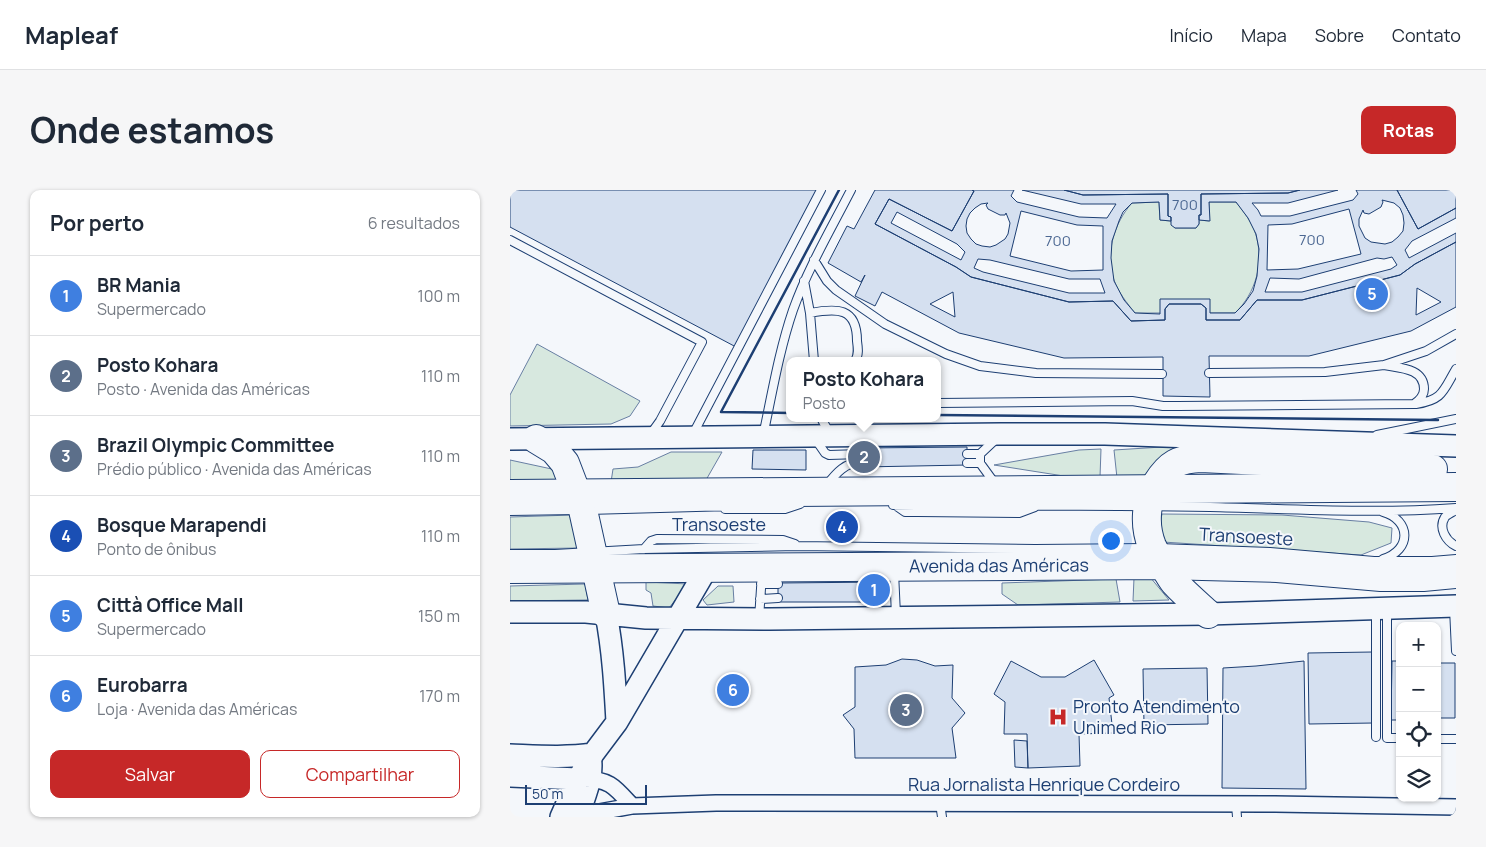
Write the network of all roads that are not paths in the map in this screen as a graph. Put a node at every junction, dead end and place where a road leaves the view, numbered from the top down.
1 (821, 190) edge
2 (851, 190) edge
3 (510, 240) edge
4 (814, 260) junction
5 (804, 281) junction
6 (810, 313) junction
7 (1456, 334) edge
8 (814, 357) edge
9 (858, 357) edge
10 (1384, 365) junction
11 (1456, 369) edge
12 (1209, 373) dead end
13 (1162, 374) dead end
14 (941, 403) edge
15 (1414, 404) junction
16 (1456, 419) edge
17 (822, 430) edge
18 (1001, 434) junction
19 (763, 437) junction
20 (647, 438) junction
21 (691, 438) junction
22 (523, 439) edge
23 (1335, 443) junction
24 (1456, 446) edge
25 (967, 458) dead end
26 (980, 459) junction
27 (1456, 469) edge
28 (1456, 487) edge
29 (1000, 490) junction
30 (510, 494) edge
31 (1150, 498) junction
32 (810, 500) junction
33 (580, 502) junction
34 (885, 505) dead end
35 (1456, 509) edge
36 (1378, 510) junction
37 (510, 511) edge
38 (1456, 546) edge
39 (510, 554) edge
40 (1158, 556) junction
41 (1456, 559) edge
42 (595, 560) junction
43 (1374, 561) junction
44 (707, 568) junction
45 (510, 569) edge
46 (892, 570) junction
47 (1456, 574) edge
48 (767, 579) junction
49 (778, 598) dead end
50 (885, 598) dead end
51 (1455, 606) edge
52 (895, 608) junction
53 (760, 609) junction
54 (1381, 609) junction
55 (510, 612) edge
56 (606, 614) junction
57 (1208, 614) junction
58 (677, 619) junction
59 (1456, 651) edge
60 (617, 722) junction
61 (1376, 737) dead end
62 (1396, 738) edge
63 (1441, 739) edge
64 (1456, 739) edge
65 (593, 754) junction
66 (510, 755) edge
67 (510, 776) edge
68 (586, 779) junction
69 (632, 806) junction
70 (1456, 807) edge
71 (716, 810) edge
72 (829, 810) edge
73 (941, 810) edge
74 (1237, 810) edge
75 (1276, 810) edge
76 (1387, 811) edge
77 (612, 814) edge
78 (571, 815) edge

1 - 21 lane
2 - 4 lane
3 - 20 lane
4 - 5 lane
4 - 13 lane
5 - 6 lane
5 - 19 lane
6 - 8 lane
6 - 9 lane
7 - 10 lane
10 - 12 lane
10 - 15 lane
11 - 15 lane
14 - 15 lane
16 - 23 lane
17 - 18 main road
17 - 19 main road
17 - 32 lane
18 - 23 main road
18 - 26 lane
19 - 21 main road
20 - 21 main road
20 - 22 main road
22 - 33 highway
23 - 24 main road
25 - 26 lane
26 - 29 lane
27 - 31 highway
28 - 31 highway
29 - 31 highway
29 - 32 highway
30 - 33 highway
31 - 34 lane, Transoeste
31 - 36 lane, Transoeste
31 - 40 highway
32 - 33 highway
32 - 33 lane, Transoeste
33 - 37 lane, Transoeste
33 - 42 highway
35 - 36 lane, Transoeste
35 - 38 lane
36 - 43 lane
39 - 42 lane, Transoeste
40 - 43 lane, Transoeste
40 - 46 highway, Avenida das Américas
40 - 46 lane, Transoeste
40 - 47 highway, Avenida das Américas
40 - 57 highway
41 - 43 lane, Transoeste
42 - 44 highway, Avenida das Américas
42 - 45 highway, Avenida das Américas
42 - 46 lane, Transoeste
42 - 56 highway
44 - 48 highway, Avenida das Américas
44 - 58 main road
46 - 48 highway, Avenida das Américas
46 - 52 lane
48 - 53 lane
49 - 53 lane
50 - 52 lane
51 - 54 main road
51 - 59 lane
52 - 53 main road
52 - 57 main road
53 - 58 main road
54 - 57 main road
54 - 61 lane
54 - 62 lane
55 - 56 main road
56 - 58 main road
56 - 60 main road
58 - 60 main road
60 - 65 main road
63 - 64 lane
65 - 66 main road
65 - 68 main road
67 - 68 main road
68 - 69 street
68 - 78 main road
69 - 71 street, Rua Jornalista Henrique Cordeiro
69 - 77 street, Rua Jornalista Henrique Cordeiro
70 - 76 street, Rua Jornalista Henrique Cordeiro
71 - 72 street, Rua Jornalista Henrique Cordeiro
72 - 73 street, Rua Jornalista Henrique Cordeiro
73 - 74 street, Rua Jornalista Henrique Cordeiro
74 - 75 street, Rua Jornalista Henrique Cordeiro
75 - 76 street, Rua Jornalista Henrique Cordeiro
77 - 78 street, Rua Jornalista Henrique Cordeiro

